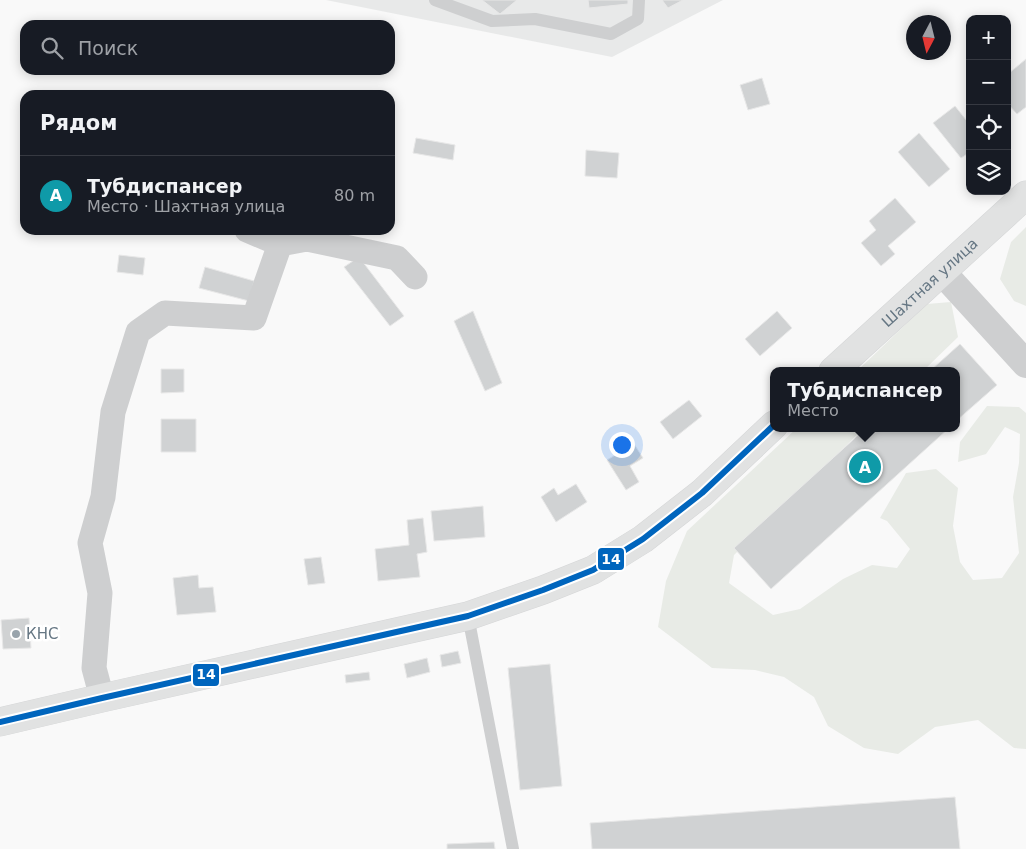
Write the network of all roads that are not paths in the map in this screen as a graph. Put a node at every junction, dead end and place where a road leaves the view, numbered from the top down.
1 (435, 0) edge
2 (639, 0) edge
3 (1026, 195) edge
4 (259, 235) edge
5 (280, 244) junction
6 (942, 272) junction
7 (415, 277) dead end
8 (1026, 364) edge
9 (838, 367) edge
10 (770, 429) edge
11 (468, 616) junction
12 (102, 698) junction
13 (0, 722) edge
14 (513, 849) edge

1 - 2 lane
3 - 6 main road, Шахтная улица
4 - 5 street
5 - 7 street
5 - 12 street
6 - 8 street
6 - 9 main road, Шахтная улица
10 - 11 main road
11 - 12 main road
11 - 14 lane
12 - 13 main road

